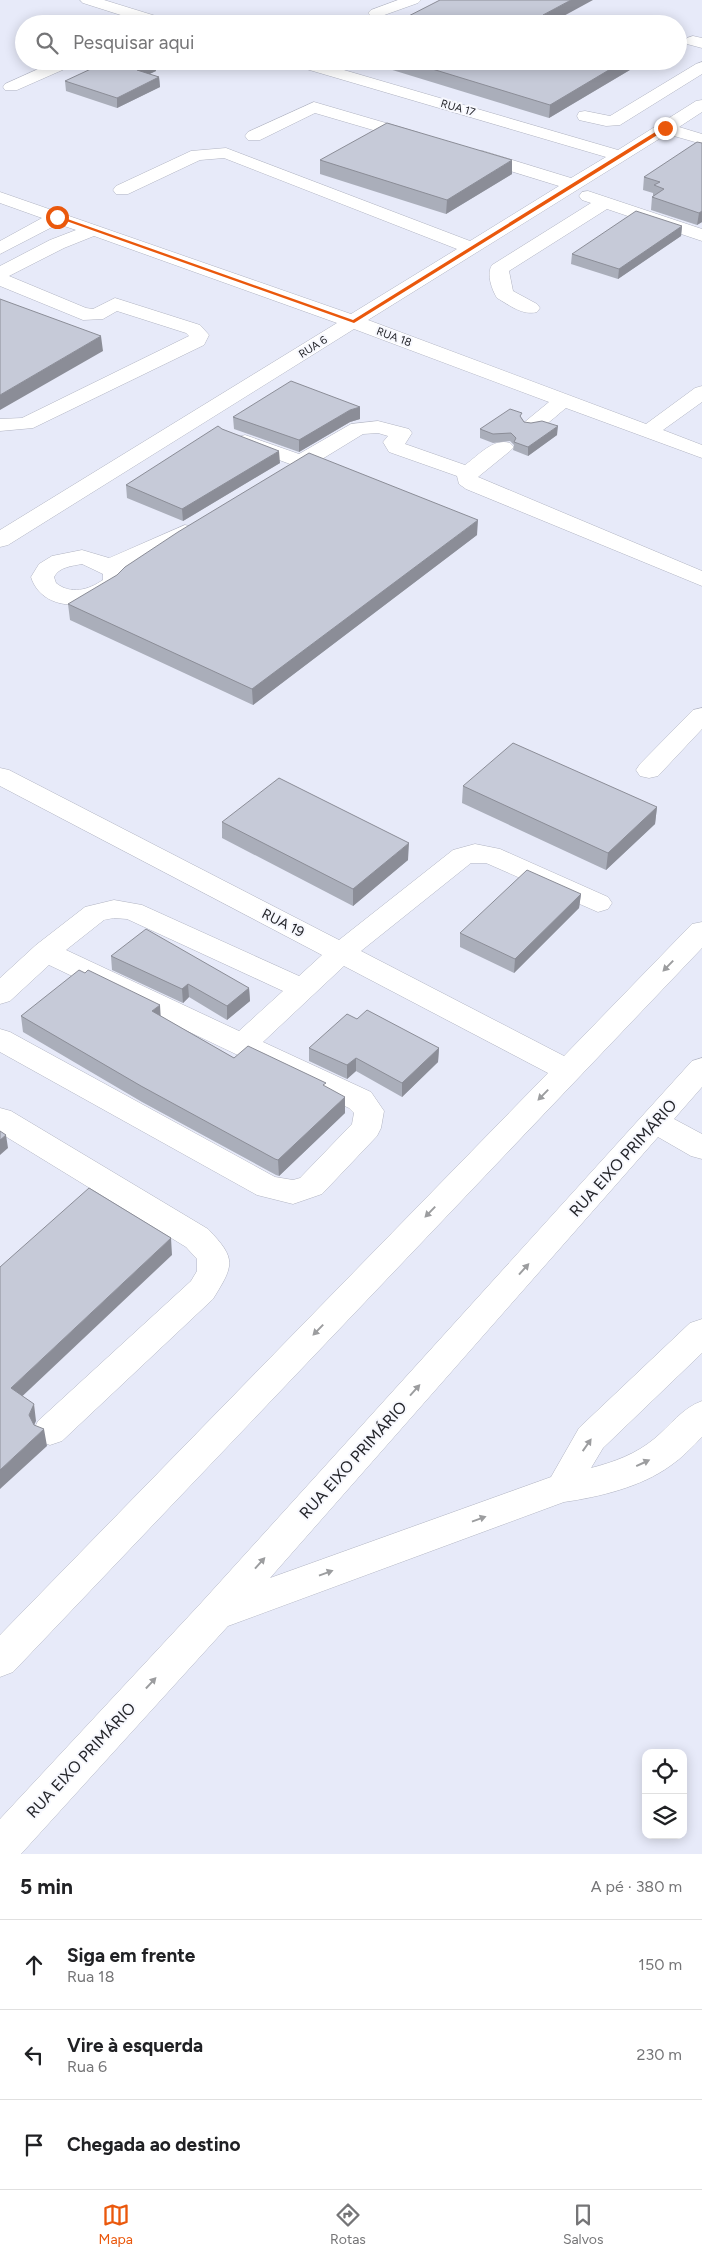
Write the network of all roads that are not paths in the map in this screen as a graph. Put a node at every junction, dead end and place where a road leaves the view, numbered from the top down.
1 (88, 0) edge
2 (412, 0) edge
3 (376, 13) dead end
4 (134, 15) edge
5 (687, 58) edge
6 (702, 62) edge
7 (702, 67) edge
8 (50, 70) edge
9 (326, 70) edge
10 (11, 87) dead end
11 (411, 95) junction
12 (702, 105) edge
13 (585, 116) dead end
14 (347, 118) junction
15 (665, 128) junction
16 (254, 136) dead end
17 (702, 139) edge
18 (432, 142) edge
19 (461, 151) edge
20 (621, 156) junction
21 (570, 187) junction
22 (122, 190) dead end
23 (1, 197) edge
24 (605, 202) junction
25 (57, 217) junction
26 (93, 230) junction
27 (702, 235) edge
28 (0, 248) edge
29 (472, 248) junction
30 (0, 273) edge
31 (0, 279) edge
32 (530, 308) dead end
33 (354, 322) junction
34 (702, 392) edge
35 (564, 400) junction
36 (0, 425) edge
37 (531, 425) edge
38 (648, 432) junction
39 (230, 436) edge
40 (503, 446) edge
41 (702, 452) edge
42 (301, 462) junction
43 (468, 473) junction
44 (276, 477) edge
45 (202, 522) edge
46 (0, 540) edge
47 (109, 566) dead end
48 (702, 579) edge
49 (702, 715) edge
50 (649, 770) dead end
51 (0, 776) edge
52 (598, 903) dead end
53 (702, 931) edge
54 (46, 952) junction
55 (341, 953) junction
56 (301, 988) junction
57 (0, 994) edge
58 (0, 1039) edge
59 (242, 1045) junction
60 (702, 1068) edge
61 (567, 1070) junction
62 (0, 1119) edge
63 (655, 1122) junction
64 (702, 1148) edge
65 (702, 1332) edge
66 (702, 1415) edge
67 (50, 1431) dead end
68 (563, 1487) junction
69 (214, 1615) junction
70 (0, 1660) edge
71 (0, 1848) edge

1 - 4 street
2 - 3 street
5 - 6 street
7 - 13 street
8 - 10 street
9 - 11 street, RUA 17
11 - 14 street
11 - 20 street, RUA 17
12 - 15 street, RUA 6
14 - 16 street
14 - 18 street
15 - 17 street
15 - 20 street, RUA 6
19 - 21 street
20 - 21 street, RUA 6
21 - 24 street
21 - 29 street, RUA 6
22 - 29 street
23 - 25 street, RUA 18
24 - 27 street
24 - 32 street
25 - 26 street, RUA 18
25 - 28 street
26 - 30 street
26 - 33 street, RUA 18
29 - 33 street, RUA 6
31 - 36 street
33 - 35 street, RUA 18
33 - 46 street, RUA 6
34 - 38 street
35 - 37 street
35 - 38 street, RUA 18
38 - 41 street, RUA 18
39 - 42 street
40 - 43 street
42 - 43 street
42 - 44 street
43 - 48 street
45 - 47 street
49 - 50 street
51 - 55 street, RUA 19
52 - 55 street
53 -> 61 street
54 - 56 street
54 - 57 street
54 - 59 street
55 - 56 street
55 - 61 street, RUA 19
56 - 59 street
58 - 59 street
60 - 63 street, RUA EIXO PRIMÁRIO
61 -> 70 street
62 - 67 street
63 - 64 street
69 -> 63 street, RUA EIXO PRIMÁRIO
68 -> 65 street
68 -> 66 street
69 -> 68 street
71 -> 69 street, RUA EIXO PRIMÁRIO

